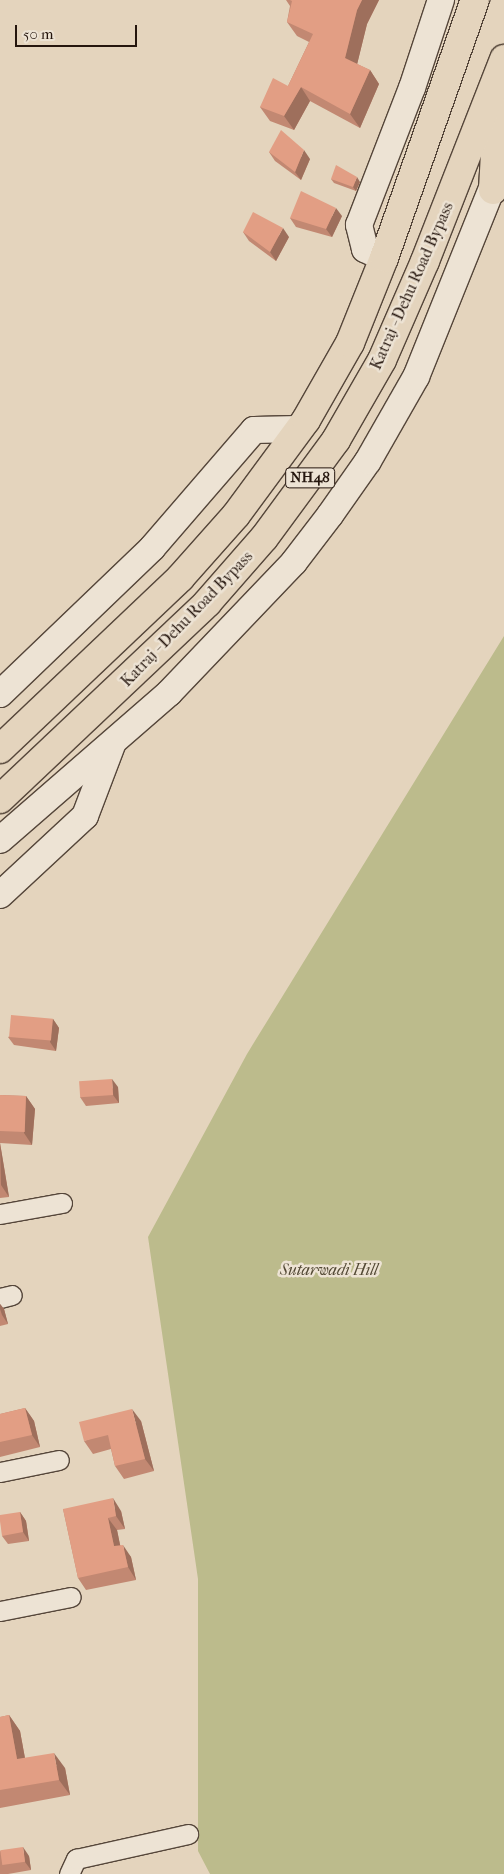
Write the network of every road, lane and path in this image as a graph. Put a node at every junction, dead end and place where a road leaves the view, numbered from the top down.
1 (441, 0) edge
2 (475, 0) edge
3 (502, 67) edge
4 (504, 156) edge
5 (493, 190) junction
6 (384, 258) junction
7 (299, 429) junction
8 (0, 694) edge
9 (114, 742) junction
10 (0, 749) edge
11 (0, 799) edge
12 (0, 840) edge
13 (0, 895) edge
14 (62, 1203) dead end
15 (0, 1214) edge
16 (59, 1460) dead end
17 (0, 1472) edge
18 (71, 1597) dead end
19 (0, 1611) edge
20 (188, 1834) dead end
21 (69, 1874) edge

1 - 6 street
2 - 6 highway, Katraj - Dehu Road Bypass / NH48
3 - 5 highway
3 - 11 highway, Katraj - Dehu Road Bypass / NH48
4 - 5 street
5 - 9 street
6 - 7 highway, Katraj - Dehu Road Bypass / NH48
7 - 8 street
7 - 10 highway, Katraj - Dehu Road Bypass / NH48
9 - 12 street
9 - 13 street
14 - 15 street
16 - 17 street
18 - 19 street
20 - 21 street

